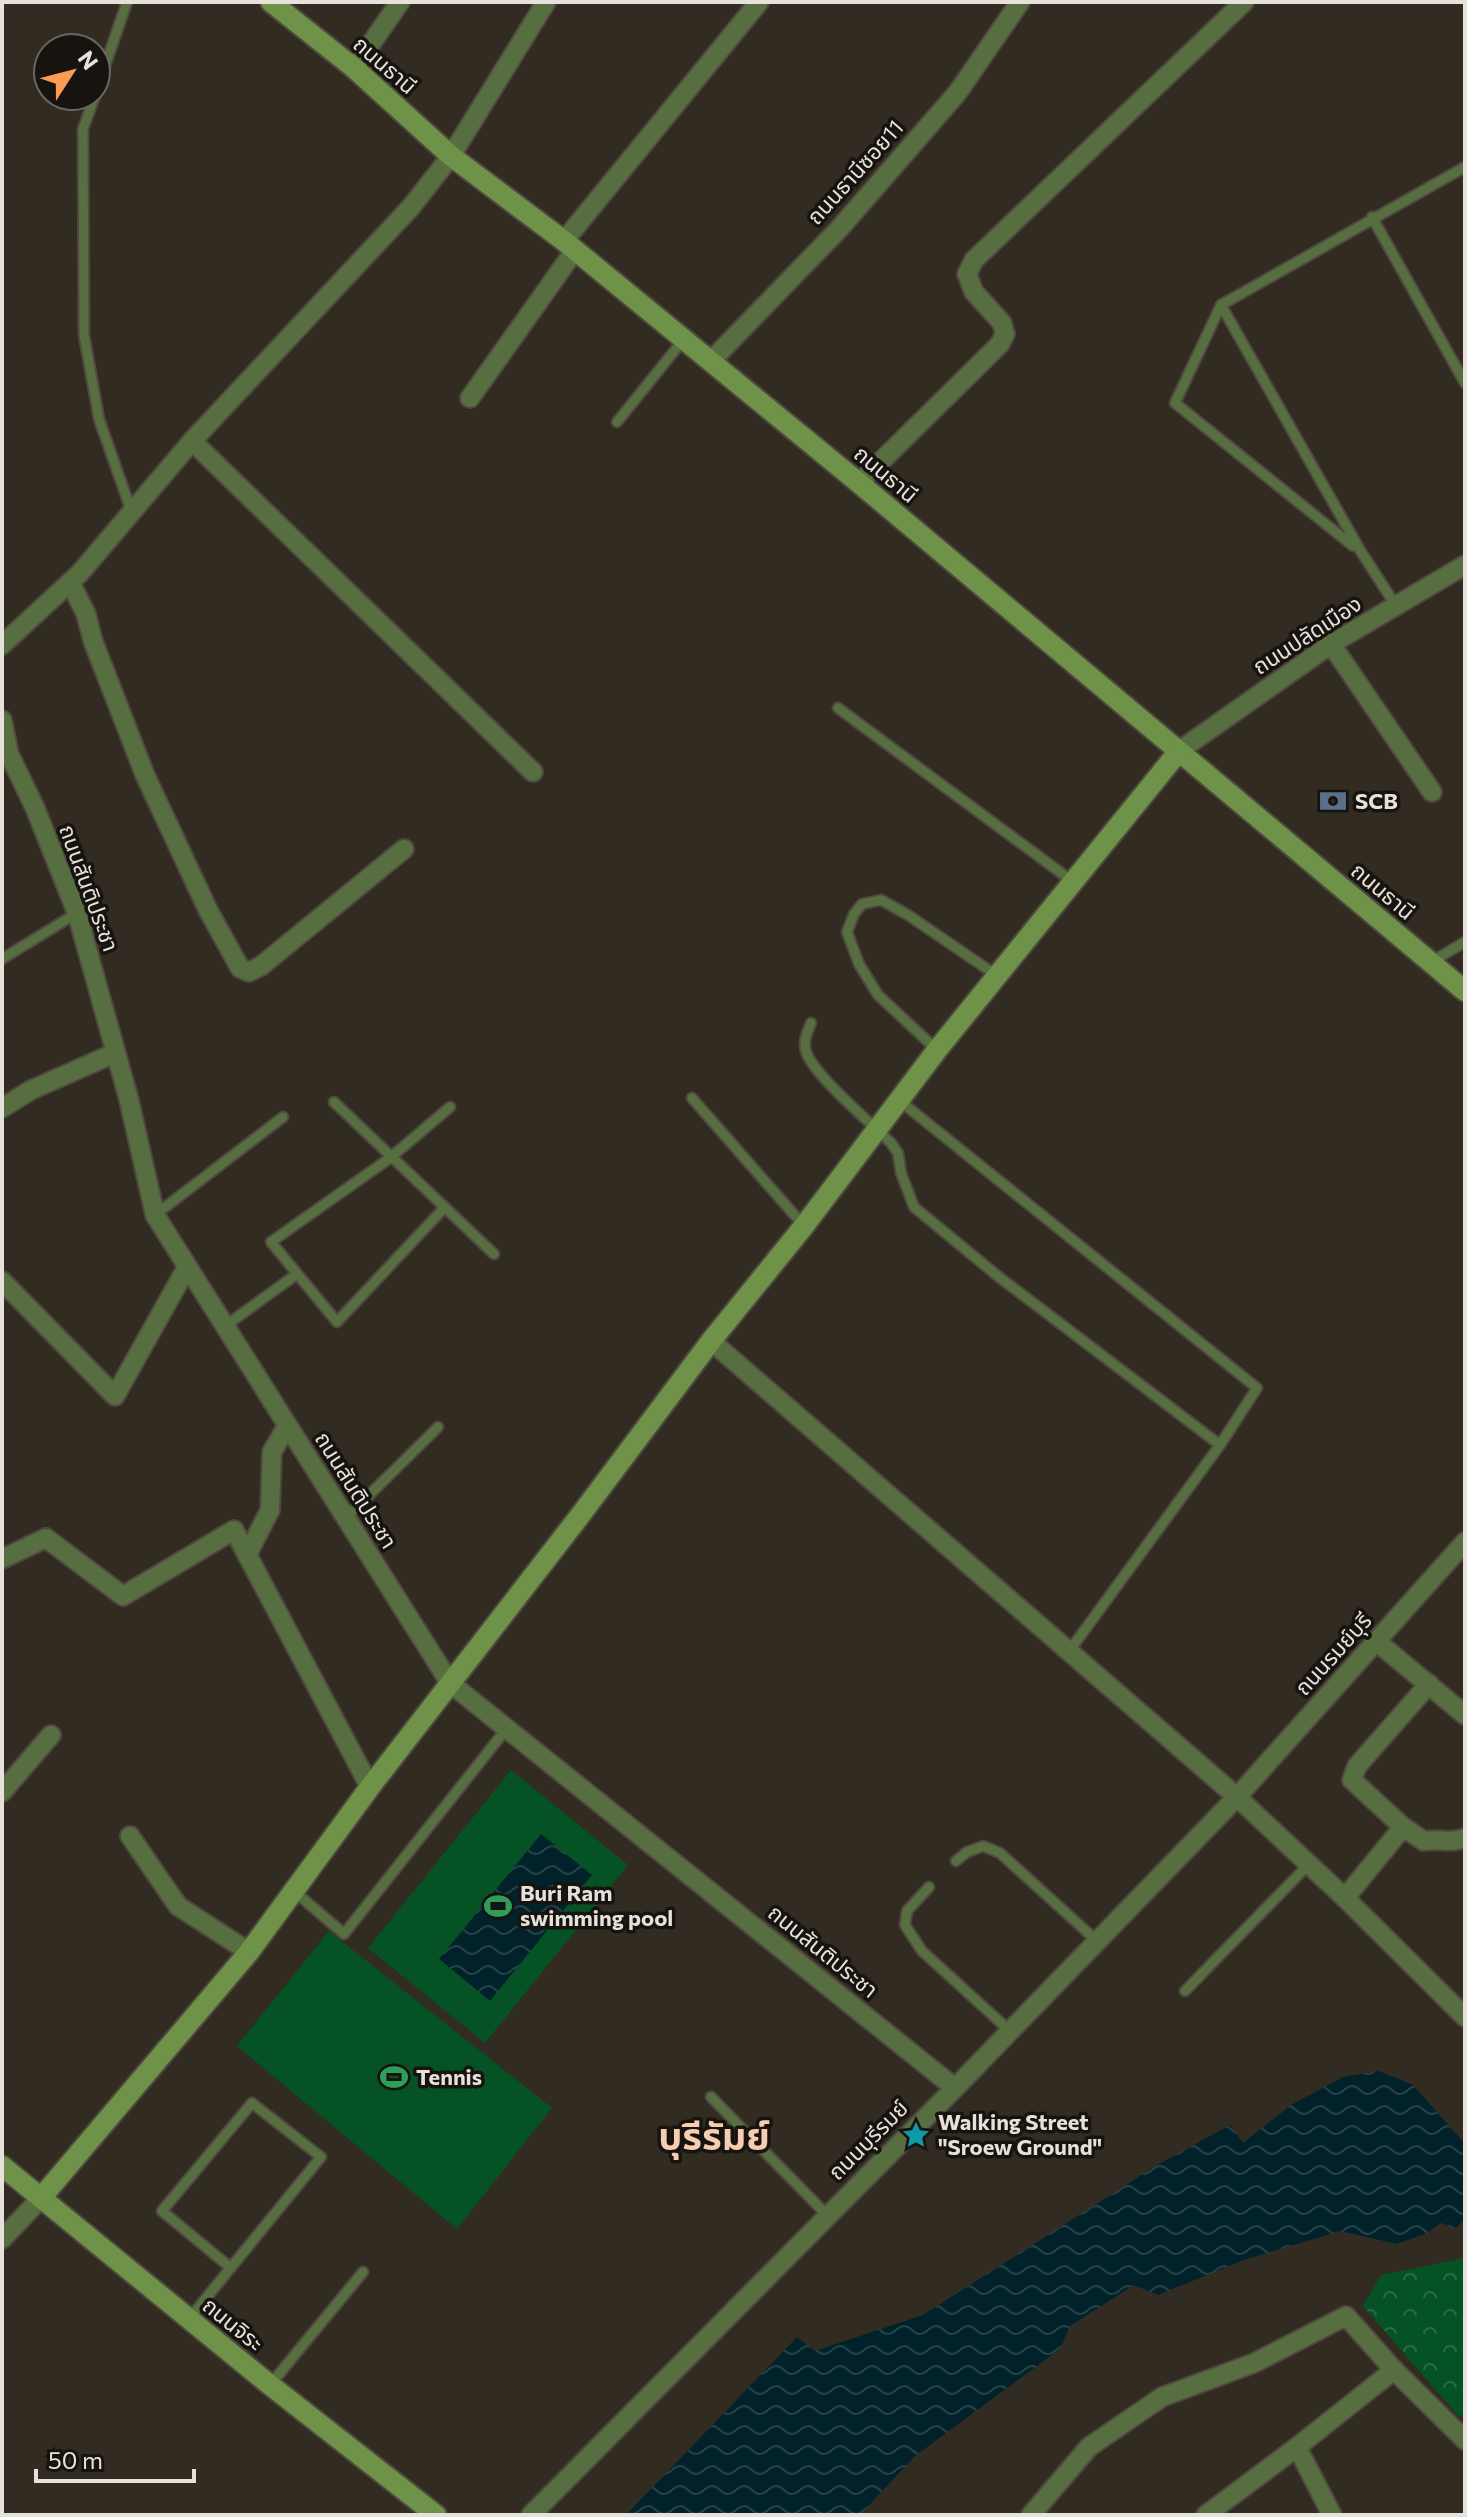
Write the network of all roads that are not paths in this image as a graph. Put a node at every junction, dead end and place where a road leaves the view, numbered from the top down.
1 (127, 2) edge
2 (271, 2) edge
3 (400, 2) edge
4 (546, 2) edge
5 (759, 2) edge
6 (1020, 2) edge
7 (1244, 2) edge
8 (112, 45) edge
9 (354, 68) junction
10 (89, 112) edge
11 (451, 156) junction
12 (1465, 167) edge
13 (1372, 217) junction
14 (569, 246) junction
15 (1221, 305) junction
16 (684, 339) junction
17 (711, 361) junction
18 (1465, 383) edge
19 (470, 398) dead end
20 (617, 422) dead end
21 (192, 441) junction
22 (859, 483) junction
23 (132, 513) junction
24 (1360, 550) junction
25 (1465, 565) edge
26 (70, 582) junction
27 (1396, 606) junction
28 (1331, 644) junction
29 (2, 645) edge
30 (838, 708) dead end
31 (2, 720) edge
32 (1179, 751) junction
33 (6, 756) edge
34 (533, 772) dead end
35 (1432, 792) dead end
36 (404, 849) dead end
37 (1072, 881) junction
38 (77, 913) junction
39 (1465, 942) edge
40 (2, 959) edge
41 (1431, 962) junction
42 (997, 976) junction
43 (1465, 991) edge
44 (811, 1023) dead end
45 (937, 1050) junction
46 (115, 1053) junction
47 (692, 1098) dead end
48 (900, 1101) junction
49 (334, 1102) dead end
50 (450, 1107) dead end
51 (2, 1108) edge
52 (283, 1117) dead end
53 (878, 1130) junction
54 (390, 1158) junction
55 (444, 1208) junction
56 (155, 1215) junction
57 (804, 1226) junction
58 (494, 1254) dead end
59 (186, 1269) junction
60 (297, 1274) junction
61 (2, 1281) edge
62 (224, 1327) junction
63 (711, 1341) junction
64 (287, 1426) junction
65 (438, 1427) dead end
66 (1220, 1445) junction
67 (346, 1518) junction
68 (1465, 1542) edge
69 (247, 1555) junction
70 (2, 1559) edge
71 (1376, 1641) junction
72 (1070, 1650) junction
73 (450, 1683) junction
74 (1429, 1684) junction
75 (1465, 1715) edge
76 (507, 1728) junction
77 (51, 1735) dead end
78 (370, 1787) junction
79 (2, 1792) edge
80 (1237, 1797) junction
81 (1403, 1827) junction
82 (130, 1836) dead end
83 (1465, 1838) edge
84 (956, 1861) dead end
85 (1309, 1864) junction
86 (929, 1887) dead end
87 (293, 1891) junction
88 (1345, 1898) junction
89 (1097, 1941) junction
90 (249, 1952) junction
91 (1185, 1991) dead end
92 (1465, 2016) edge
93 (1010, 2031) junction
94 (955, 2088) junction
95 (711, 2097) dead end
96 (2, 2166) edge
97 (41, 2198) junction
98 (827, 2215) junction
99 (2, 2239) edge
100 (231, 2268) junction
101 (363, 2272) dead end
102 (189, 2319) junction
103 (1394, 2370) junction
104 (270, 2385) junction
105 (1465, 2440) edge
106 (1297, 2447) junction
107 (436, 2515) edge
108 (531, 2515) edge
109 (1031, 2515) edge
110 (1206, 2515) edge
111 (1332, 2515) edge

1 - 8 lane
2 - 9 street, ถนนธานี
3 - 9 street
4 - 11 street
5 - 14 street
6 - 17 street, ถนนธานีซอย11
7 - 22 street
9 - 11 street, ถนนธานี
10 - 23 lane
11 - 14 street, ถนนธานี
11 - 21 street
12 - 13 lane
13 - 15 lane
13 - 18 lane
14 - 16 street, ถนนธานี
14 - 19 street
15 - 24 lane
15 - 24 lane
16 - 17 street, ถนนธานี
16 - 20 lane
17 - 22 street, ถนนธานี
21 - 23 street
21 - 34 street
22 - 32 street, ถนนธานี
23 - 26 street
24 - 27 lane
25 - 27 street, ถนนปลัดเมือง
26 - 29 street
26 - 36 street
27 - 28 street, ถนนปลัดเมือง
28 - 32 street, ถนนปลัดเมือง
28 - 35 street
30 - 37 lane
31 - 33 street, ถนนสันติประชา
32 - 37 street
32 - 41 street, ถนนธานี
33 - 38 street, ถนนสันติประชา
37 - 42 street
38 - 40 lane
38 - 46 street, ถนนสันติประชา
39 - 41 lane
41 - 43 street, ถนนธานี
42 - 45 street
42 - 45 lane
44 - 53 lane
45 - 48 street
46 - 51 street
46 - 56 street, ถนนสันติประชา
47 - 57 lane
48 - 53 street
48 - 66 lane
49 - 54 lane
50 - 54 lane
52 - 56 lane
53 - 57 street
53 - 66 lane
54 - 55 lane
54 - 60 lane
55 - 58 lane
55 - 60 lane
56 - 59 street, ถนนสันติประชา
57 - 63 street
59 - 61 street
59 - 62 street, ถนนสันติประชา
60 - 62 lane
62 - 64 street, ถนนสันติประชา
63 - 72 street
63 - 73 street
64 - 67 street, ถนนสันติประชา
64 - 69 street
65 - 67 lane
66 - 72 lane
67 - 73 street, ถนนสันติประชา
68 - 71 street, ถนนรมย์บุรี
69 - 70 street
69 - 78 street
71 - 74 street
71 - 80 street, ถนนรมย์บุรี
72 - 80 street
73 - 76 street, ถนนสันติประชา
73 - 78 street
74 - 75 street
74 - 81 street
76 - 87 lane
76 - 94 street, ถนนสันติประชา
77 - 79 street
78 - 87 street
80 - 85 street
80 - 89 street, ถนนบุรีรมย์
81 - 83 street
81 - 88 street
82 - 90 street
84 - 89 lane
85 - 88 street
85 - 91 lane
86 - 93 lane
87 - 90 street
88 - 92 street
89 - 93 street, ถนนบุรีรมย์
90 - 97 street
93 - 94 street, ถนนบุรีรมย์
94 - 98 street, ถนนบุรีรมย์
95 - 98 lane
96 - 97 street, ถนนจิระ
97 - 99 street
97 - 102 street, ถนนจิระ
98 - 108 street, ถนนบุรีรมย์
100 - 100 lane
100 - 102 lane
101 - 104 lane
102 - 104 street, ถนนจิระ
103 - 105 street
103 - 106 street
103 - 109 street
104 - 107 street, ถนนจิระ
106 - 110 street
106 - 111 street

